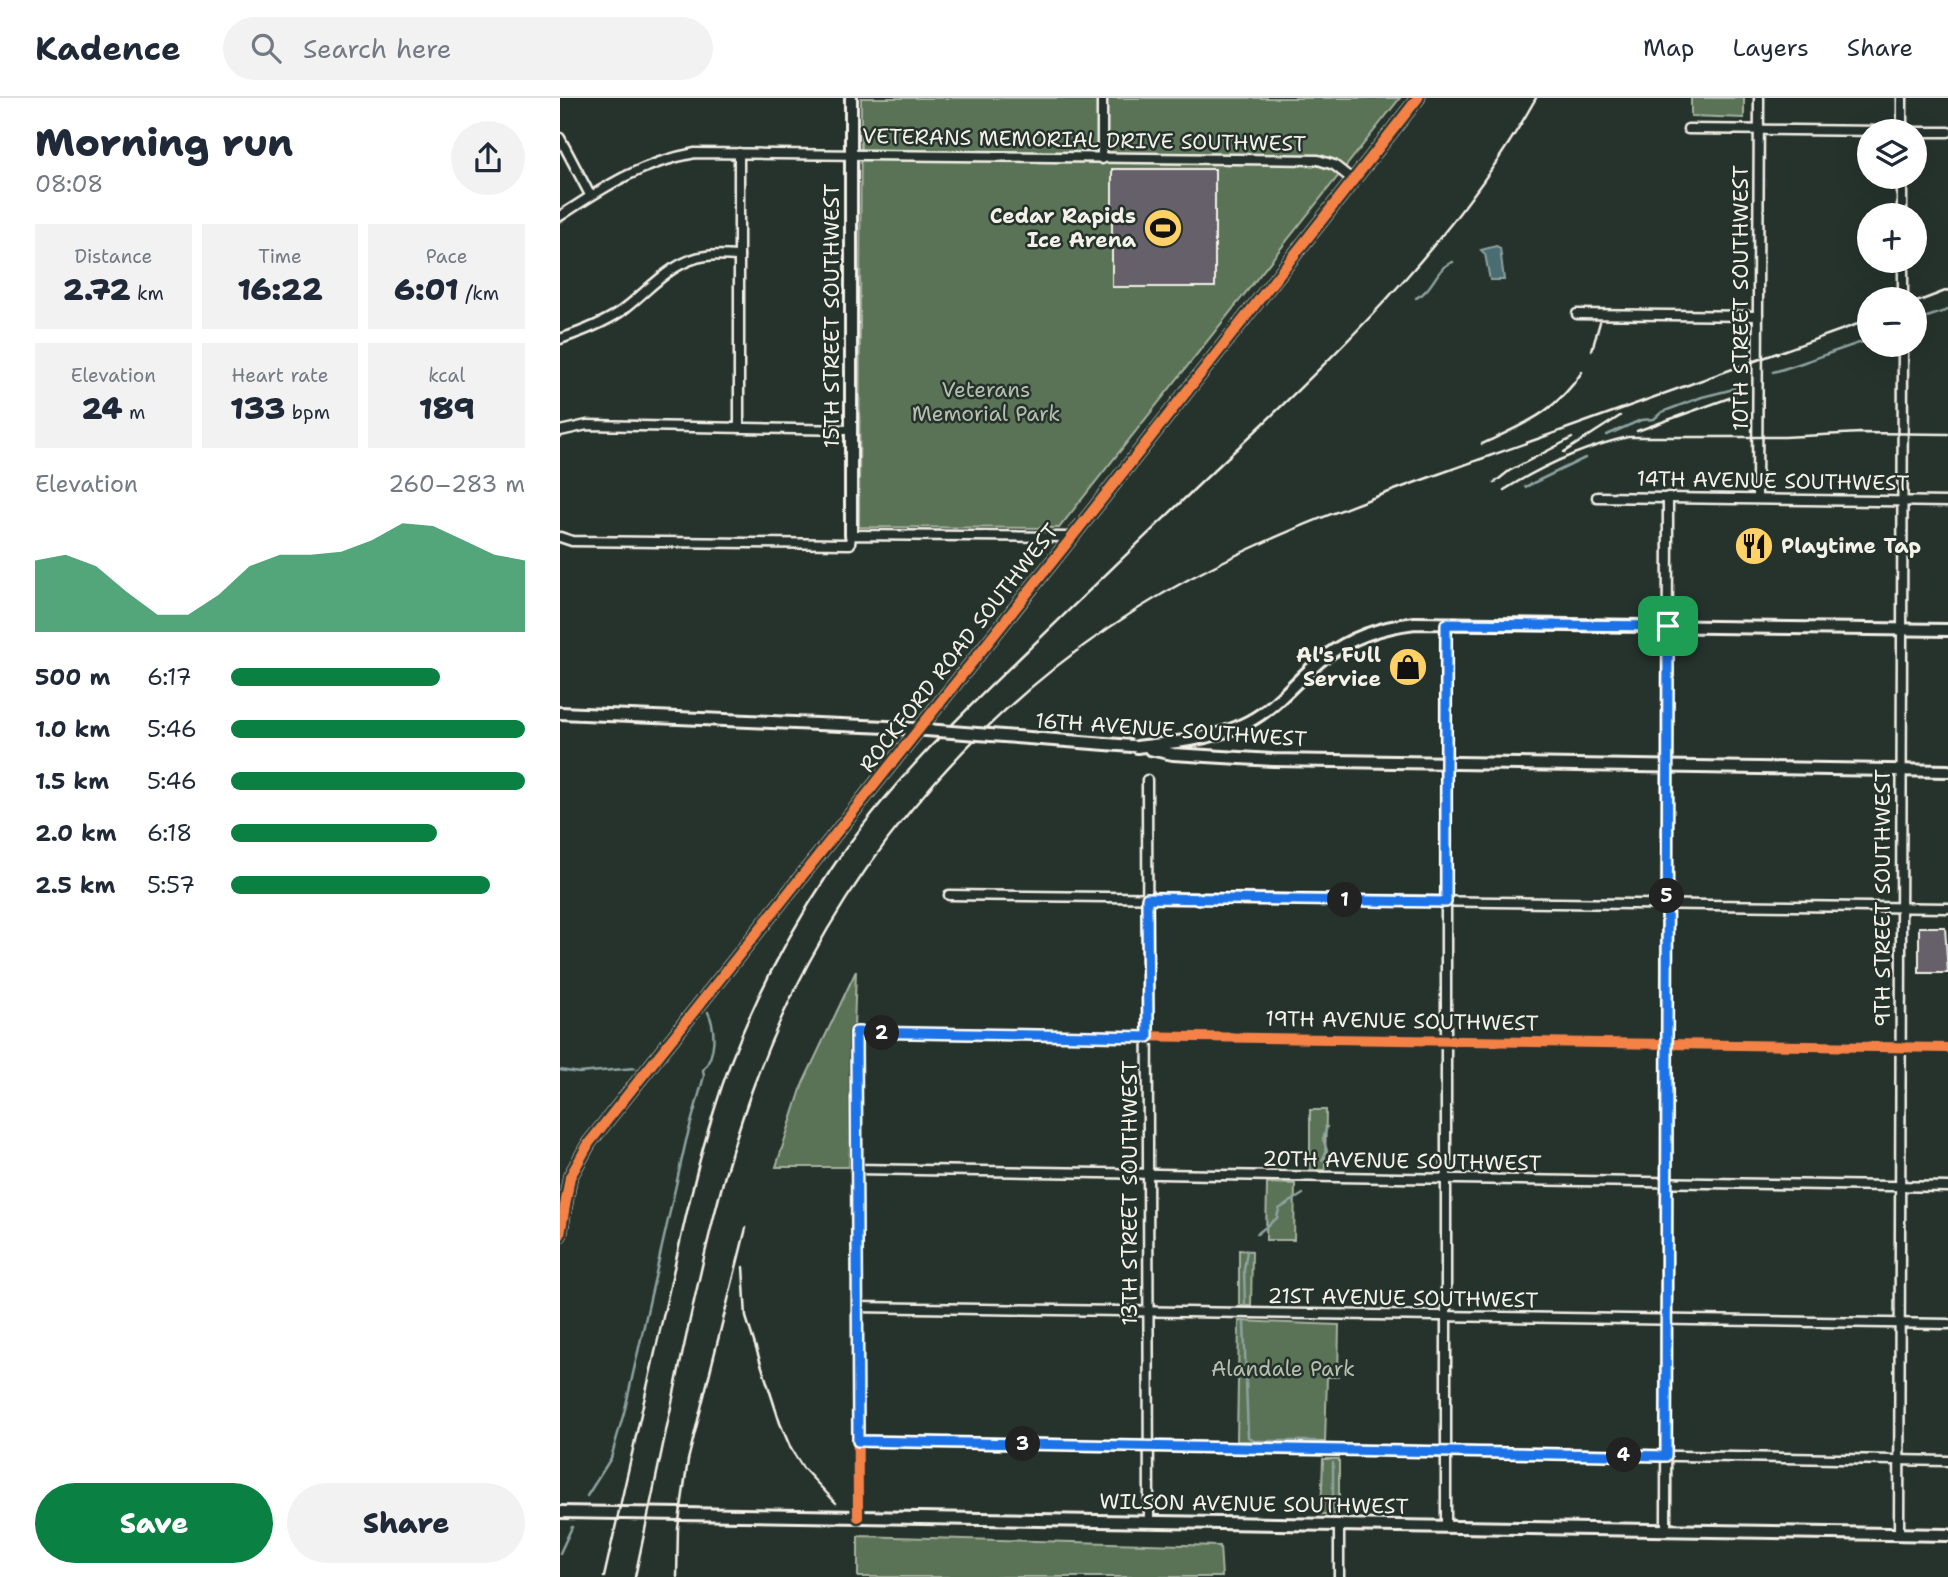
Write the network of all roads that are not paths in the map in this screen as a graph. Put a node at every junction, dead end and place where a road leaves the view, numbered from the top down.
1 (851, 98) edge
2 (1102, 98) edge
3 (1418, 98) edge
4 (1759, 98) edge
5 (1902, 98) edge
6 (1902, 119) edge
7 (1688, 129) dead end
8 (1759, 130) junction
9 (1857, 131) edge
10 (1927, 132) edge
11 (1948, 132) edge
12 (560, 138) edge
13 (739, 153) junction
14 (851, 154) junction
15 (1102, 159) junction
16 (1353, 180) junction
17 (590, 195) junction
18 (560, 216) edge
19 (739, 256) junction
20 (1577, 314) dead end
21 (1758, 316) junction
22 (560, 339) edge
23 (1903, 357) edge
24 (739, 427) junction
25 (850, 430) junction
26 (560, 432) edge
27 (1597, 497) dead end
28 (1668, 497) junction
29 (1758, 498) junction
30 (1902, 500) junction
31 (1948, 502) edge
32 (850, 535) junction
33 (560, 537) edge
34 (1072, 537) junction
35 (1446, 624) junction
36 (1668, 626) junction
37 (1902, 629) junction
38 (1948, 630) edge
39 (560, 713) edge
40 (1134, 746) junction
41 (1446, 763) junction
42 (1668, 766) junction
43 (1901, 770) junction
44 (1948, 771) edge
45 (1147, 780) dead end
46 (949, 895) dead end
47 (1147, 898) junction
48 (1446, 902) junction
49 (1667, 905) junction
50 (1901, 908) junction
51 (1948, 908) edge
52 (1148, 1037) junction
53 (1446, 1041) junction
54 (1667, 1044) junction
55 (1900, 1047) junction
56 (1948, 1048) edge
57 (856, 1170) junction
58 (1148, 1174) junction
59 (1446, 1179) junction
60 (1667, 1182) junction
61 (1900, 1186) junction
62 (1948, 1187) edge
63 (560, 1235) edge
64 (857, 1307) junction
65 (1148, 1311) junction
66 (1446, 1316) junction
67 (1667, 1320) junction
68 (1899, 1324) junction
69 (1948, 1324) edge
70 (858, 1441) junction
71 (1149, 1447) junction
72 (1446, 1452) junction
73 (1666, 1456) junction
74 (1899, 1460) junction
75 (1948, 1461) edge
76 (560, 1513) edge
77 (858, 1517) junction
78 (1149, 1522) junction
79 (1339, 1525) junction
80 (1446, 1527) junction
81 (1666, 1531) junction
82 (1899, 1535) junction
83 (1948, 1535) edge
84 (1339, 1577) edge

1 - 14 main road, 15TH STREET SOUTHWEST
2 - 15 street
3 - 16 main road, ROCKFORD ROAD SOUTHWEST
4 - 8 street, 10TH STREET SOUTHWEST
5 - 6 street
7 - 8 street
8 - 9 street
8 - 21 street, 10TH STREET SOUTHWEST
10 - 11 street
12 - 17 street
13 - 14 street, VETERANS MEMORIAL DRIVE SOUTHWEST
13 - 17 street, VETERANS MEMORIAL DRIVE SOUTHWEST
13 - 19 street
14 - 15 street, VETERANS MEMORIAL DRIVE SOUTHWEST
14 - 25 main road, 15TH STREET SOUTHWEST
15 - 16 street, VETERANS MEMORIAL DRIVE SOUTHWEST
16 - 34 main road, ROCKFORD ROAD SOUTHWEST
17 - 18 street, VETERANS MEMORIAL DRIVE SOUTHWEST
19 - 22 street
19 - 24 street
20 - 21 street
21 - 29 street, 10TH STREET SOUTHWEST
23 - 30 street, 9TH STREET SOUTHWEST
24 - 25 street
24 - 26 street
25 - 32 main road, 15TH STREET SOUTHWEST
27 - 28 street, 14TH AVENUE SOUTHWEST
28 - 29 street, 14TH AVENUE SOUTHWEST
28 - 36 street
29 - 30 street, 14TH AVENUE SOUTHWEST
30 - 31 street, 14TH AVENUE SOUTHWEST
30 - 37 street, 9TH STREET SOUTHWEST
32 - 33 street
32 - 34 street
34 - 63 main road, ROCKFORD ROAD SOUTHWEST
35 - 36 main road
35 - 40 main road
35 - 41 street
36 - 37 main road
36 - 42 street
37 - 38 main road
37 - 43 street, 9TH STREET SOUTHWEST
39 - 40 main road, 16TH AVENUE SOUTHWEST, bridge
40 - 41 main road, 16TH AVENUE SOUTHWEST
41 - 42 main road, 16TH AVENUE SOUTHWEST
41 - 48 street
42 - 43 main road, 16TH AVENUE SOUTHWEST
42 - 49 street
43 - 44 main road, 16TH AVENUE SOUTHWEST
43 - 50 street, 9TH STREET SOUTHWEST
45 - 47 street, 13TH STREET SOUTHWEST
46 - 47 street
47 - 48 street
47 - 52 street, 13TH STREET SOUTHWEST
48 - 49 street
48 - 53 street
49 - 50 street
49 - 54 street
50 - 51 street
50 - 55 street, 9TH STREET SOUTHWEST
52 - 53 street, 19TH AVENUE SOUTHWEST
52 - 57 street, 19TH AVENUE SOUTHWEST
52 - 58 street, 13TH STREET SOUTHWEST
53 - 54 street, 19TH AVENUE SOUTHWEST
53 - 59 street
54 - 55 street, 19TH AVENUE SOUTHWEST
54 - 60 street
55 - 56 street, 19TH AVENUE SOUTHWEST
55 - 61 street, 9TH STREET SOUTHWEST
57 - 58 street, 20TH AVENUE SOUTHWEST
57 - 64 street
58 - 59 street, 20TH AVENUE SOUTHWEST
58 - 65 street, 13TH STREET SOUTHWEST
59 - 60 street, 20TH AVENUE SOUTHWEST
59 - 66 street
60 - 61 street, 20TH AVENUE SOUTHWEST
60 - 67 street
61 - 62 street, 20TH AVENUE SOUTHWEST
61 - 68 street, 9TH STREET SOUTHWEST
64 - 65 street, 21ST AVENUE SOUTHWEST
64 - 70 street
65 - 66 street, 21ST AVENUE SOUTHWEST
65 - 71 street, 13TH STREET SOUTHWEST
66 - 67 street, 21ST AVENUE SOUTHWEST
66 - 72 street
67 - 68 street, 21ST AVENUE SOUTHWEST
67 - 73 street
68 - 69 street, 21ST AVENUE SOUTHWEST
68 - 74 street, 9TH STREET SOUTHWEST
70 - 71 street
70 - 77 street
71 - 72 street
71 - 78 street, 13TH STREET SOUTHWEST
72 - 73 street
72 - 80 street
73 - 74 street
73 - 81 street
74 - 75 street
74 - 82 street, 9TH STREET SOUTHWEST
76 - 77 main road, WILSON AVENUE SOUTHWEST
77 - 78 main road, WILSON AVENUE SOUTHWEST
78 - 79 main road, WILSON AVENUE SOUTHWEST
79 - 80 main road, WILSON AVENUE SOUTHWEST
79 - 84 street
80 - 81 main road, WILSON AVENUE SOUTHWEST
81 - 82 main road, WILSON AVENUE SOUTHWEST
82 - 83 main road, WILSON AVENUE SOUTHWEST

